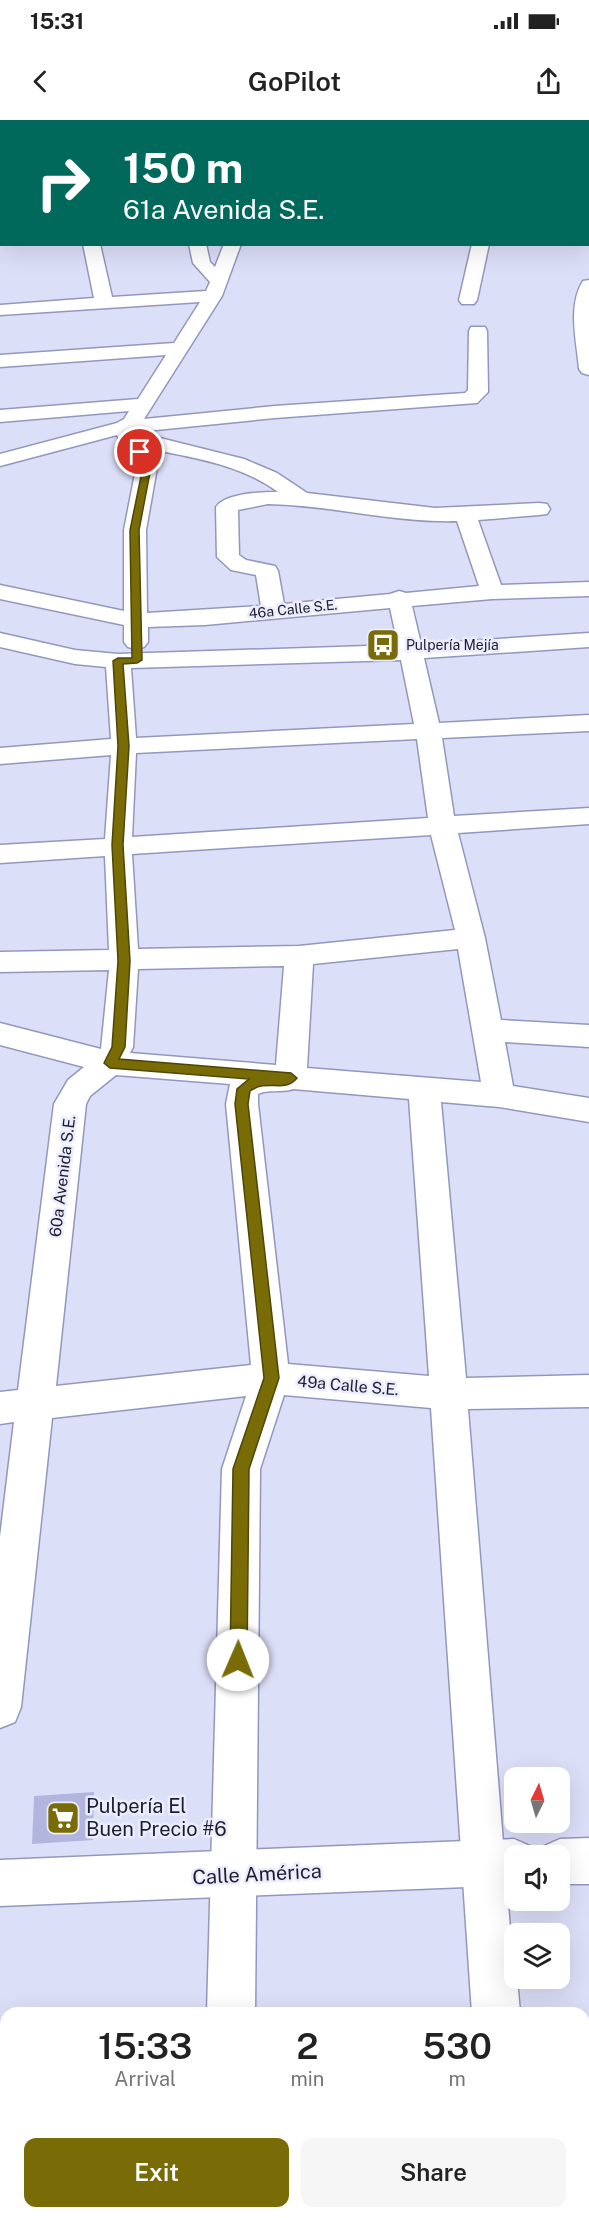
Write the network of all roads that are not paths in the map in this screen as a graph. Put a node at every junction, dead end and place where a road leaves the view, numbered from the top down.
1 (91, 246) edge
2 (198, 246) edge
3 (234, 246) edge
4 (481, 246) edge
5 (589, 285) edge
6 (215, 289) junction
7 (468, 300) dead end
8 (104, 303) junction
9 (0, 310) edge
10 (478, 331) dead end
11 (587, 334) edge
12 (179, 348) junction
13 (0, 361) edge
14 (589, 369) edge
15 (144, 404) junction
16 (0, 416) edge
17 (125, 432) junction
18 (0, 460) edge
19 (304, 501) junction
20 (539, 508) dead end
21 (465, 513) junction
22 (589, 589) edge
23 (0, 592) edge
24 (492, 592) junction
25 (399, 598) junction
26 (273, 610) junction
27 (136, 620) junction
28 (0, 640) edge
29 (589, 640) edge
30 (412, 652) junction
31 (128, 661) junction
32 (589, 723) edge
33 (428, 729) junction
34 (124, 746) junction
35 (0, 756) edge
36 (589, 816) edge
37 (442, 824) junction
38 (118, 845) junction
39 (0, 854) edge
40 (471, 938) junction
41 (299, 956) junction
42 (124, 961) junction
43 (0, 962) edge
44 (487, 1030) junction
45 (0, 1034) edge
46 (589, 1036) edge
47 (110, 1063) junction
48 (291, 1078) junction
49 (424, 1088) junction
50 (498, 1095) junction
51 (589, 1110) edge
52 (271, 1378) junction
53 (589, 1391) edge
54 (449, 1394) junction
55 (17, 1406) edge
56 (0, 1707) edge
57 (570, 1862) edge
58 (589, 1862) edge
59 (499, 1863) edge
60 (235, 1875) junction
61 (0, 1883) edge
62 (231, 2007) edge
63 (496, 2007) edge

1 - 8 street
2 - 6 street
3 - 6 street
4 - 7 street
5 - 11 street
6 - 8 street
6 - 12 street
8 - 9 street
10 - 17 street
11 - 14 street
12 - 13 street
12 - 15 street
15 - 16 street
15 - 17 street
17 - 18 street
17 - 19 street
17 - 27 street
19 - 21 street
19 - 26 street
20 - 21 street
21 - 24 street
22 - 24 street, 46a Calle S.E.
23 - 27 street, 46a Calle S.E.
24 - 25 street, 46a Calle S.E.
25 - 26 street, 46a Calle S.E.
25 - 30 street
26 - 27 street, 46a Calle S.E.
27 - 31 street
28 - 31 street
29 - 30 street
30 - 31 street
30 - 33 street
31 - 34 street
32 - 33 street
33 - 34 street
33 - 37 street
34 - 35 street
34 - 38 street
36 - 37 street
37 - 38 street
37 - 40 street
38 - 39 street
38 - 42 street
40 - 41 street
40 - 44 street
41 - 42 street
41 - 48 street
42 - 43 street
42 - 47 street
44 - 46 street
44 - 50 street
45 - 47 street
47 - 48 street
47 - 55 street, 60a Avenida S.E.
48 - 49 street
48 - 52 street
49 - 50 street
49 - 54 street
50 - 51 street
52 - 54 street, 49a Calle S.E.
52 - 55 street, 49a Calle S.E.
52 - 60 street
53 - 54 street, 49a Calle S.E.
54 - 59 street
55 - 56 street, 60a Avenida S.E.
57 - 58 street
59 - 60 street, Calle América
59 - 63 street
60 - 61 street, Calle América
60 - 62 street

